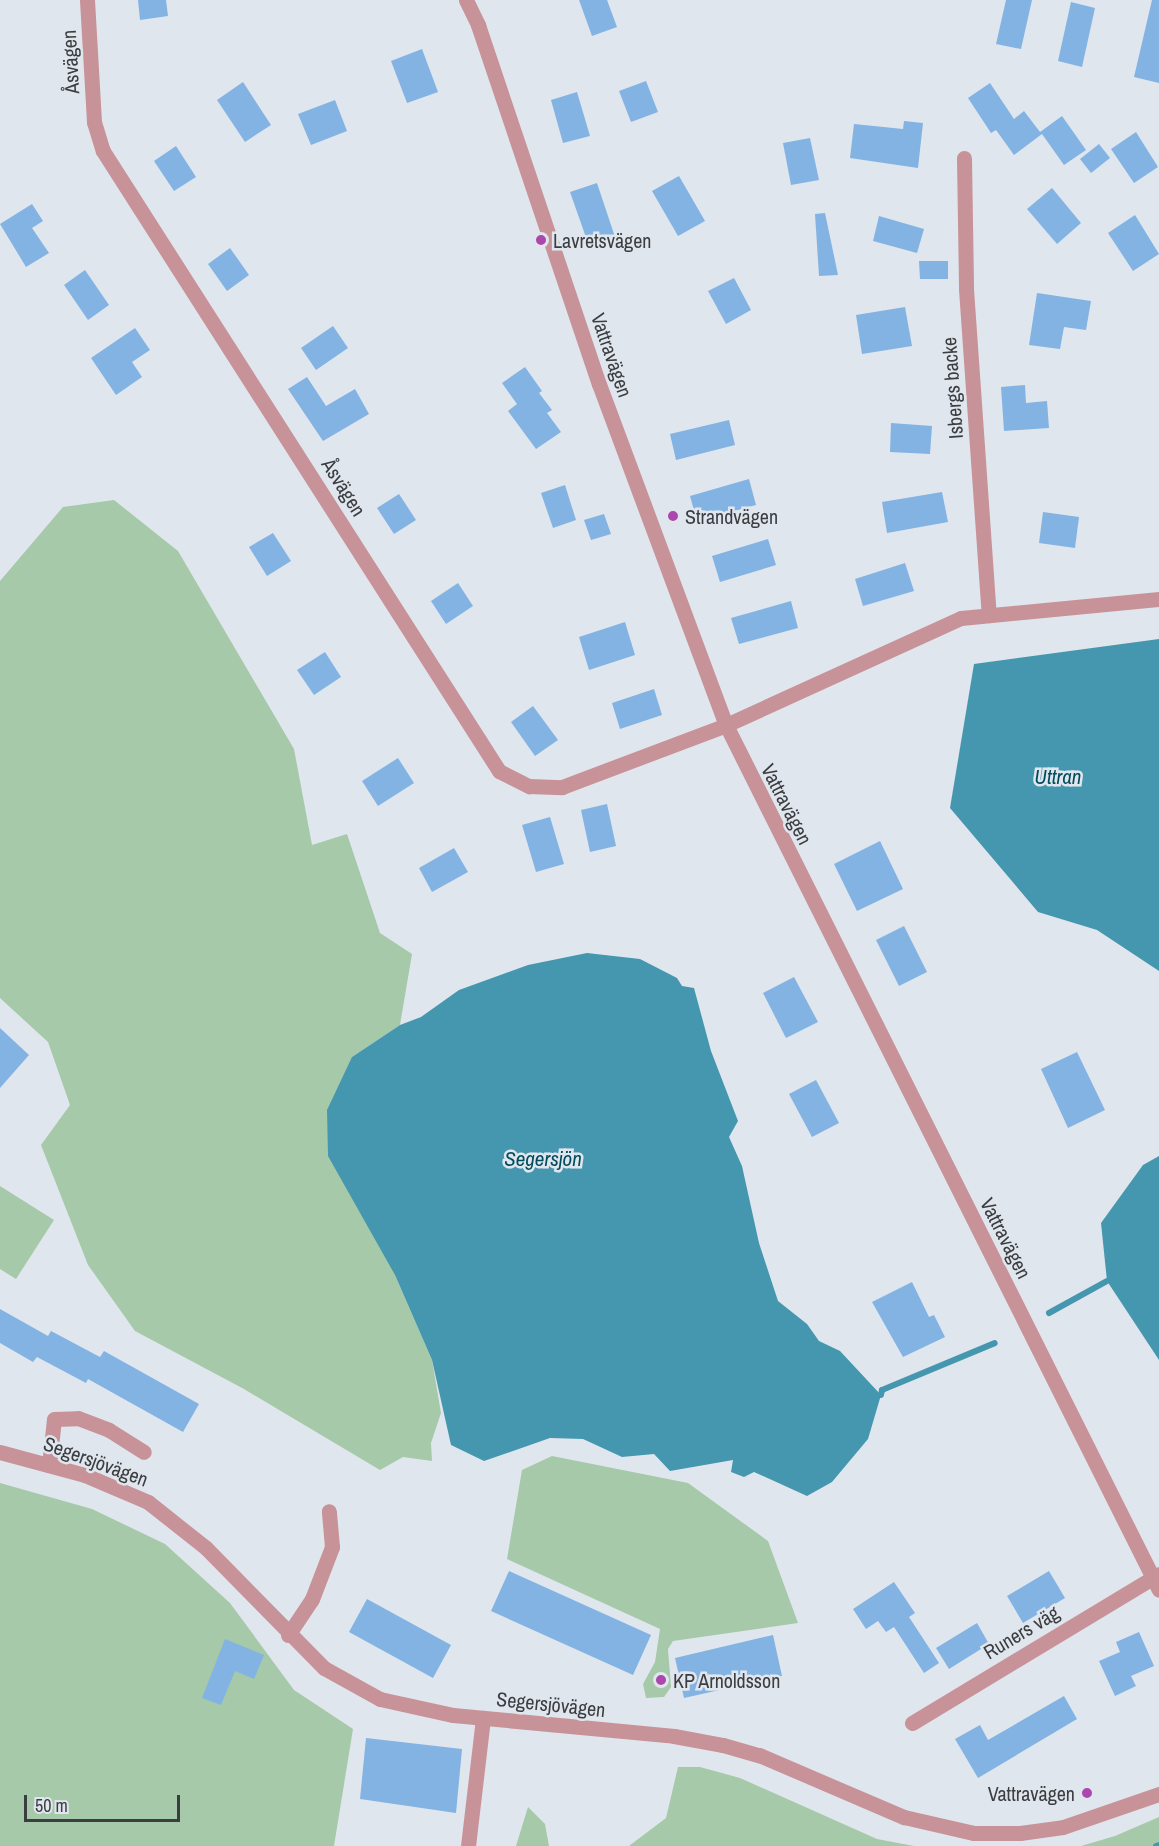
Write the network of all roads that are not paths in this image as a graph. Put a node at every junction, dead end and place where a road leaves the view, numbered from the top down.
1 (87, 0) edge
2 (466, 0) edge
3 (964, 158) dead end
4 (1159, 599) edge
5 (989, 615) junction
6 (726, 725) junction
7 (0, 1452) edge
8 (144, 1452) dead end
9 (49, 1465) junction
10 (329, 1510) dead end
11 (1157, 1581) edge
12 (288, 1635) junction
13 (483, 1718) junction
14 (912, 1724) dead end
15 (1159, 1794) edge
16 (468, 1846) edge

1 - 6 street, Åsvägen
2 - 6 street, Vattravägen
3 - 5 street, Isbergs backe
4 - 5 street
5 - 6 street
6 - 11 street, Vattravägen
7 - 9 street, Segersjövägen
8 - 9 street
9 - 12 street, Segersjövägen
10 - 12 street
11 - 14 street, Runers väg
12 - 13 street, Segersjövägen
13 - 15 street, Segersjövägen
13 - 16 street

